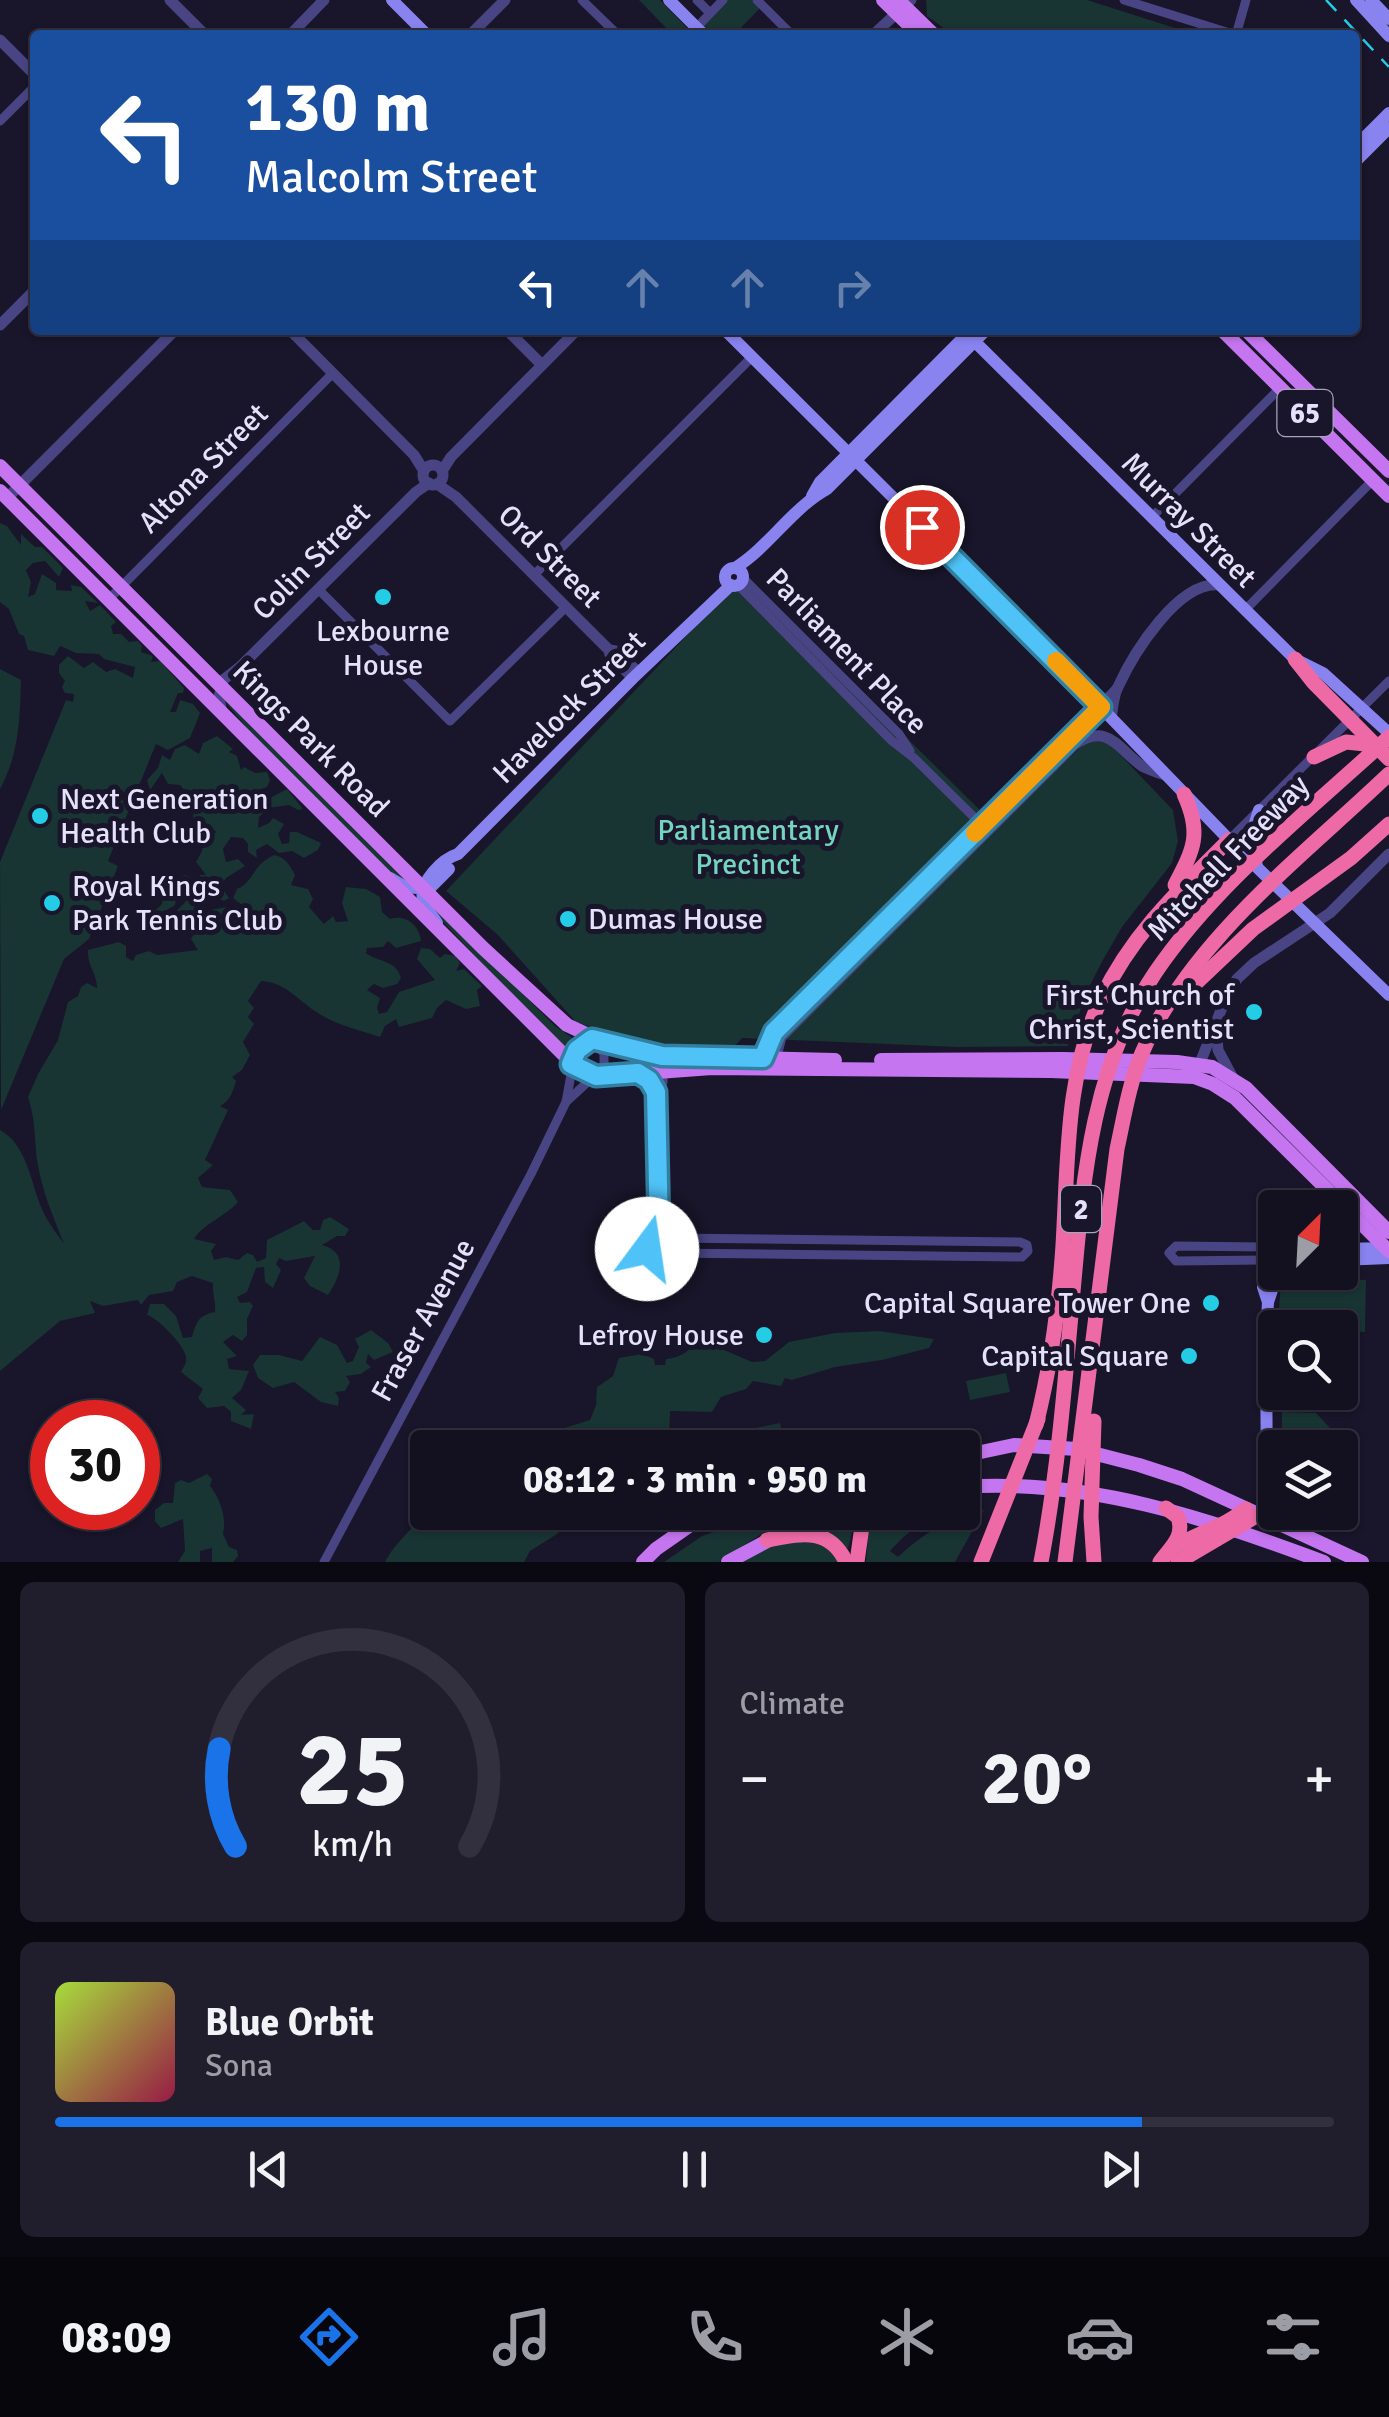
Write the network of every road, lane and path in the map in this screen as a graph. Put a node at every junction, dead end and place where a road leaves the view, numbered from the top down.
1 (170, 0) edge
2 (324, 0) edge
3 (392, 0) edge
4 (582, 0) edge
5 (670, 0) edge
6 (698, 0) edge
7 (723, 0) edge
8 (757, 0) edge
9 (884, 0) edge
10 (1124, 0) edge
11 (1246, 0) edge
12 (1356, 0) edge
13 (1371, 0) edge
14 (501, 1) edge
15 (903, 5) edge
16 (710, 13) junction
17 (1389, 20) edge
18 (200, 30) edge
19 (295, 30) edge
20 (422, 30) edge
21 (475, 30) edge
22 (613, 30) edge
23 (700, 30) edge
24 (702, 30) edge
25 (787, 30) edge
26 (877, 30) edge
27 (916, 30) edge
28 (929, 30) edge
29 (1220, 30) edge
30 (1237, 30) edge
31 (1389, 36) edge
32 (0, 40) edge
33 (30, 70) edge
34 (30, 91) edge
35 (1389, 113) edge
36 (0, 121) edge
37 (1389, 128) edge
38 (1360, 141) edge
39 (1383, 142) edge
40 (1360, 158) edge
41 (30, 295) edge
42 (0, 325) edge
43 (170, 335) edge
44 (295, 335) edge
45 (511, 335) edge
46 (573, 335) edge
47 (734, 335) edge
48 (968, 335) edge
49 (970, 335) edge
50 (1227, 335) edge
51 (1251, 335) edge
52 (752, 357) junction
53 (542, 366) junction
54 (333, 374) junction
55 (1280, 388) junction
56 (852, 456) junction
57 (0, 466) edge
58 (1389, 471) edge
59 (433, 474) junction
60 (1373, 480) junction
61 (20, 486) junction
62 (4, 495) edge
63 (1389, 496) edge
64 (1151, 518) junction
65 (534, 575) junction
66 (738, 575) junction
67 (1219, 585) junction
68 (121, 587) junction
69 (318, 589) junction
70 (109, 599) junction
71 (566, 607) junction
72 (1245, 610) junction
73 (1295, 658) joint
74 (636, 676) junction
75 (1389, 681) edge
76 (193, 684) junction
77 (220, 688) junction
78 (1106, 712) junction
79 (1356, 713) junction
80 (222, 714) junction
81 (1387, 744) edge
82 (1314, 756) junction
83 (1165, 774) junction
84 (1384, 779) edge
85 (1184, 794) junction
86 (1259, 810) junction
87 (1389, 824) edge
88 (985, 828) junction
89 (1229, 840) junction
90 (1389, 841) edge
91 (1247, 851) junction
92 (1389, 854) edge
93 (1352, 858) junction
94 (384, 873) junction
95 (425, 887) junction
96 (1169, 898) junction
97 (1317, 924) junction
98 (444, 933) junction
99 (1389, 994) edge
100 (1160, 1016) junction
101 (1218, 1016) junction
102 (594, 1040) junction
103 (662, 1063) junction
104 (768, 1063) junction
105 (571, 1064) junction
106 (1196, 1070) junction
107 (638, 1073) junction
108 (596, 1076) junction
109 (1233, 1078) junction
110 (658, 1099) junction
111 (566, 1102) junction
112 (1327, 1190) edge
113 (1358, 1221) edge
114 (659, 1231) junction
115 (1389, 1232) edge
116 (668, 1238) junction
117 (770, 1239) junction
118 (864, 1240) junction
119 (1358, 1250) edge
120 (1388, 1251) edge
121 (664, 1253) junction
122 (1271, 1254) edge
123 (770, 1255) junction
124 (863, 1256) junction
125 (1358, 1257) edge
126 (1272, 1290) edge
127 (1057, 1371) junction
128 (1093, 1374) junction
129 (980, 1452) edge
130 (1078, 1475) junction
131 (1014, 1484) junction
132 (980, 1486) edge
133 (1166, 1508) junction
134 (1252, 1512) junction
135 (1226, 1528) junction
136 (685, 1530) edge
137 (787, 1530) edge
138 (861, 1530) edge
139 (767, 1540) junction
140 (1169, 1558) edge
141 (324, 1562) edge
142 (643, 1562) edge
143 (728, 1562) edge
144 (846, 1562) edge
145 (857, 1562) edge
146 (969, 1562) edge
147 (981, 1562) edge
148 (1041, 1562) edge
149 (1065, 1562) edge
150 (1090, 1562) edge
151 (1324, 1562) edge
152 (1362, 1562) edge

1 - 18 street
2 - 19 street
3 - 20 main road
4 - 22 street
5 - 23 main road
6 - 16 street
7 - 16 street
8 - 25 street
9 - 15 main road
10 - 29 street
11 - 30 street
12 - 31 main road
13 - 17 main road
14 - 21 street
15 - 26 street
15 - 27 main road
15 - 28 main road
16 - 24 street
32 - 33 street
34 - 36 street
35 - 38 main road
37 - 39 main road
39 - 40 main road
41 - 42 street
43 - 61 street
44 - 54 street, Ord Street
45 - 53 street
46 - 53 street, Colin Street
47 - 52 main road
48 - 56 main road, Havelock Street
49 - 64 main road, Murray Street
50 - 55 main road, 65
51 - 58 main road, 65
52 - 56 main road
52 - 65 street
53 - 59 street, Colin Street
54 - 59 street, Ord Street
54 - 68 street, Altona Street
55 - 60 main road, 65
55 - 64 street
56 - 66 main road, Havelock Street
56 - 78 main road
57 - 61 main road, Kings Park Road
59 - 65 street, Ord Street
59 - 69 street, Colin Street
60 - 63 main road, 65
60 - 72 street
61 - 62 street
61 - 68 main road, Kings Park Road
62 - 70 main road, Kings Park Road
64 - 67 main road, Murray Street
65 - 71 street, Ord Street
66 - 74 main road, Havelock Street
66 - 88 street, Parliament Place
67 - 72 main road, Murray Street
67 - 78 street
68 - 70 street, Altona Street
68 - 77 main road, Kings Park Road
69 - 71 street
69 - 77 street, Colin Street
70 - 76 main road, Kings Park Road
71 - 74 street, Ord Street
72 - 73 main road, Murray Street
73 - 79 highway
74 - 95 main road, Havelock Street
75 - 79 street
76 - 77 street
76 - 80 main road, Kings Park Road
77 - 80 street
77 - 95 main road, Kings Park Road
78 - 83 main road
78 - 88 street
79 - 81 highway
79 - 82 street
80 - 94 main road, Kings Park Road
81 - 82 highway
81 - 127 highway, Mitchell Freeway / 2
82 - 86 street
83 - 85 main road
83 - 88 street
84 - 100 highway, Mitchell Freeway / 2
85 - 89 main road
85 - 96 highway
86 - 89 street
86 - 91 main road
87 - 93 highway
88 - 104 street
89 - 91 main road
89 - 96 highway
90 - 93 highway
91 - 97 main road
92 - 97 street
93 - 100 highway
94 - 95 main road
94 - 98 main road, Kings Park Road
95 - 98 main road
95 - 102 main road, Kings Park Road
96 - 127 highway
97 - 99 main road
97 - 101 street
98 - 105 main road, Kings Park Road
100 - 128 highway, Mitchell Freeway / 2
101 - 106 street
101 - 109 street
102 - 103 main road, Kings Park Road
102 - 105 street
102 - 108 street
103 - 104 main road
103 - 107 main road
103 - 110 street
104 - 106 main road
105 - 108 main road
105 - 111 street, Fraser Avenue
106 - 109 main road
106 - 112 main road
107 - 108 main road
107 - 110 street
108 - 111 street, Fraser Avenue
109 - 115 main road
110 - 114 street
111 - 141 street, Fraser Avenue
113 - 120 main road
114 - 116 street
114 - 121 street
116 - 117 street
116 - 121 street
117 - 118 street
117 - 123 street
118 - 124 street
118 - 124 street
119 - 120 main road
120 - 125 main road
121 - 123 street
122 - 122 street
123 - 124 street
126 - 134 main road
127 - 131 highway
127 - 148 highway
128 - 130 highway
128 - 150 highway
129 - 134 main road
130 - 149 highway
130 - 150 highway
131 - 146 highway
131 - 147 highway
132 - 133 main road
133 - 135 main road
133 - 140 highway
134 - 135 highway
134 - 152 main road
135 - 140 highway
135 - 151 main road
136 - 142 main road
137 - 139 main road
138 - 145 highway
139 - 143 main road
139 - 144 highway

